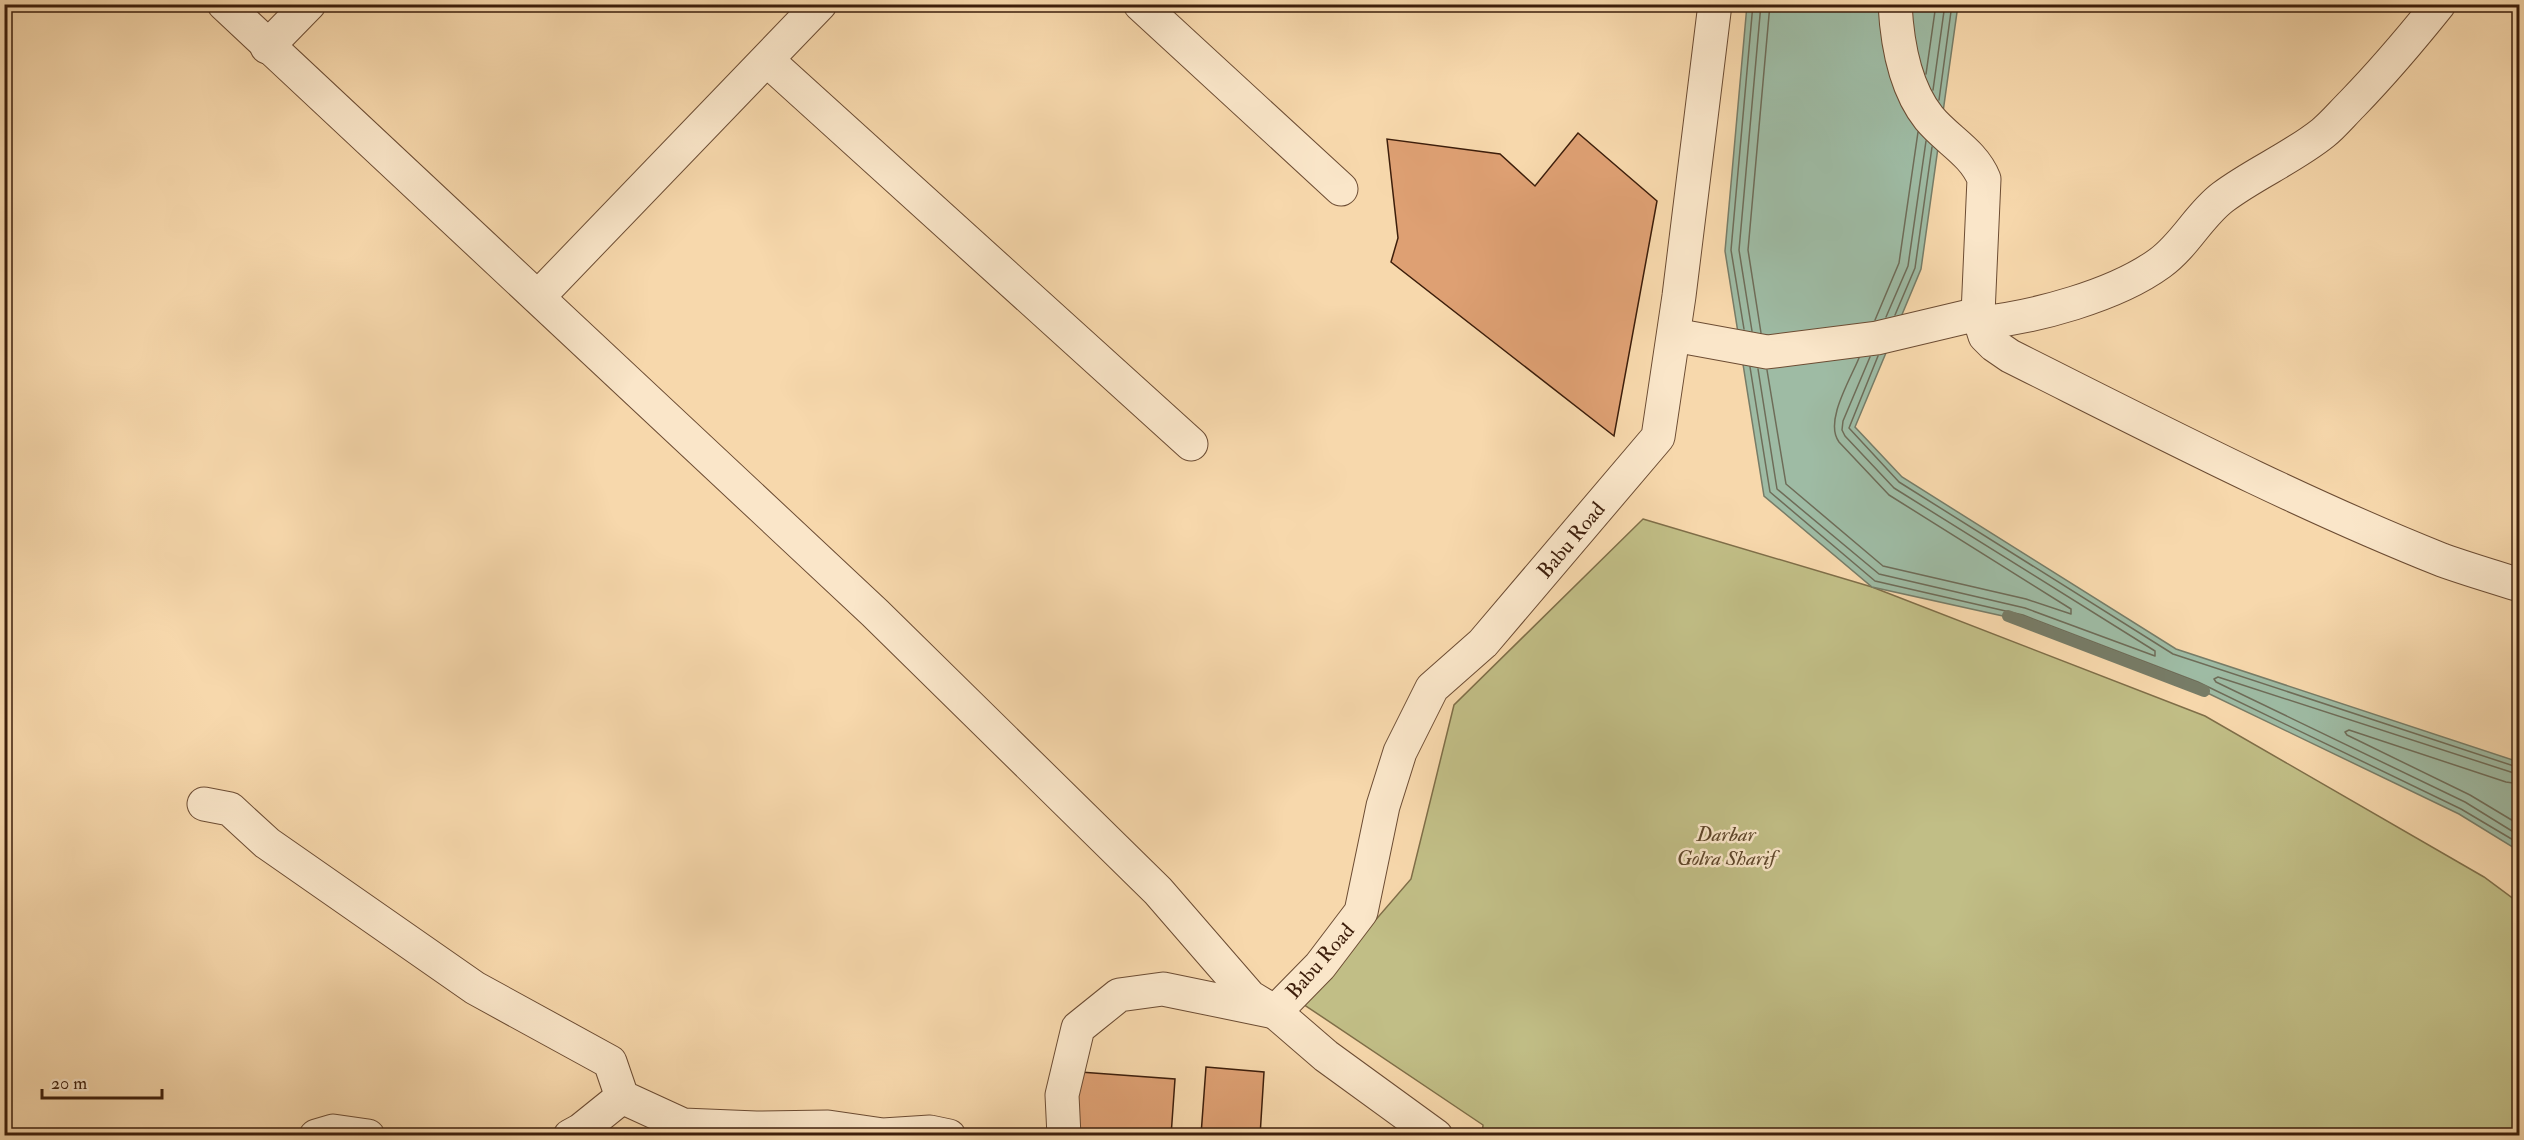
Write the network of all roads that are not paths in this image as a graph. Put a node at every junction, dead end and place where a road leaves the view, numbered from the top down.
1 (224, 4) edge
2 (309, 4) edge
3 (820, 4) edge
4 (1140, 4) edge
5 (1715, 4) edge
6 (1895, 4) edge
7 (2439, 4) edge
8 (267, 47) junction
9 (767, 60) junction
10 (1341, 189) dead end
11 (538, 297) junction
12 (1979, 319) junction
13 (1674, 335) junction
14 (1191, 444) dead end
15 (2520, 585) edge
16 (204, 804) dead end
17 (1275, 1012) junction
18 (622, 1097) junction
19 (316, 1136) edge
20 (368, 1136) edge
21 (570, 1136) edge
22 (949, 1136) edge
23 (1064, 1136) edge
24 (1436, 1136) edge

1 - 8 street
2 - 8 street
3 - 9 street
4 - 10 street
5 - 13 street, Babu Road
6 - 12 street
7 - 12 street
8 - 11 street
9 - 11 street
9 - 14 street
11 - 17 street
12 - 13 street
12 - 15 street
13 - 17 street, Babu Road
16 - 18 street
17 - 23 street
17 - 24 street
18 - 21 street
18 - 22 street
19 - 20 street

